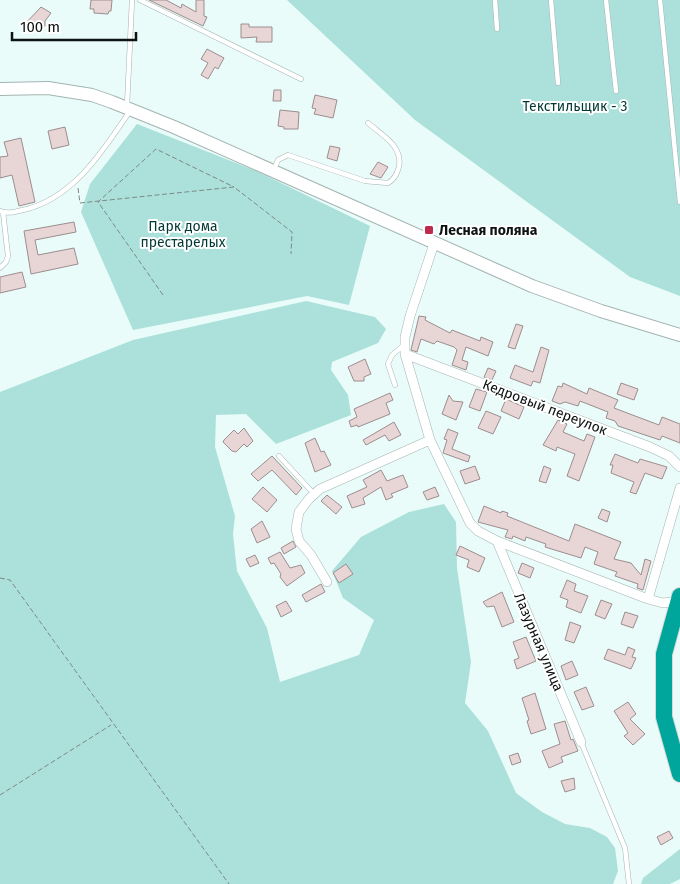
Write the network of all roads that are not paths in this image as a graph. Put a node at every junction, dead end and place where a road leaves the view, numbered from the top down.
1 (132, 0) edge
2 (140, 0) edge
3 (495, 0) edge
4 (551, 0) edge
5 (606, 0) edge
6 (660, 0) edge
7 (497, 29) dead end
8 (301, 79) dead end
9 (558, 83) dead end
10 (0, 89) edge
11 (616, 91) dead end
12 (129, 109) junction
13 (368, 123) dead end
14 (273, 170) junction
15 (680, 202) edge
16 (2, 212) edge
17 (434, 244) junction
18 (0, 268) edge
19 (680, 335) edge
20 (405, 350) junction
21 (394, 385) dead end
22 (430, 440) junction
23 (279, 456) dead end
24 (680, 467) edge
25 (680, 488) edge
26 (314, 494) junction
27 (497, 541) junction
28 (327, 582) dead end
29 (648, 599) junction
30 (679, 599) edge
31 (581, 742) joint
32 (680, 774) edge
33 (629, 884) edge

1 - 12 lane
2 - 8 lane
3 - 7 lane
4 - 9 lane
5 - 11 lane
6 - 15 lane
10 - 12 main road
12 - 14 main road
12 - 16 lane
13 - 14 lane
14 - 17 main road
16 - 18 lane
17 - 19 main road
17 - 20 street
20 - 21 lane
20 - 22 street
20 - 24 street, Кедровый переулок
22 - 26 street
22 - 27 street
23 - 26 lane
25 - 29 street
26 - 28 street
27 - 29 street
27 - 31 street, Лазурная улица
29 - 30 street
30 - 32 highway
31 - 33 lane

